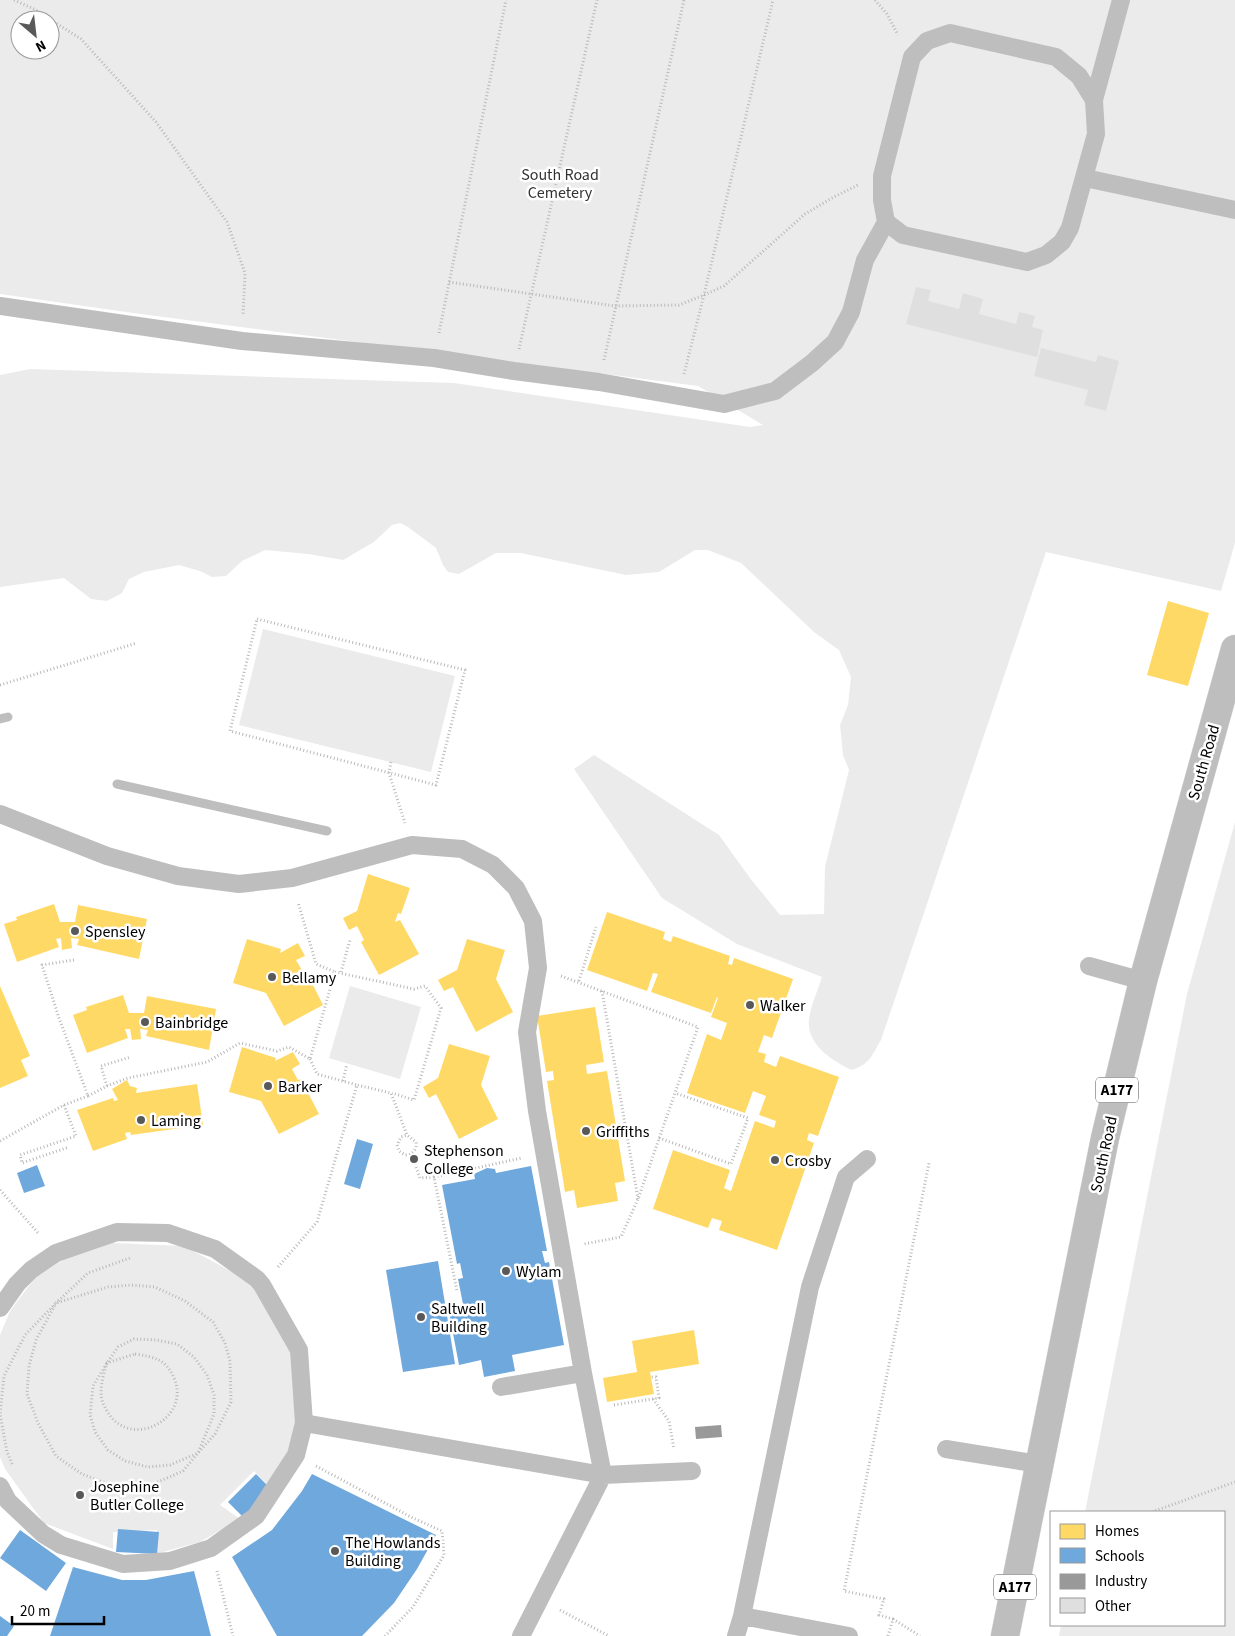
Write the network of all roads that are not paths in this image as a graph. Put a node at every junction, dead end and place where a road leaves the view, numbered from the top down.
1 (1121, 0) edge
2 (1094, 100) junction
3 (1085, 178) junction
4 (1235, 210) edge
5 (886, 222) junction
6 (9, 308) edge
7 (0, 318) edge
8 (1235, 649) edge
9 (0, 814) edge
10 (1089, 966) dead end
11 (1143, 981) junction
12 (867, 1159) dead end
13 (0, 1308) edge
14 (583, 1373) junction
15 (502, 1387) dead end
16 (304, 1423) junction
17 (946, 1449) dead end
18 (1039, 1464) junction
19 (685, 1471) road end
20 (602, 1475) junction
21 (0, 1486) edge
22 (742, 1616) junction
23 (522, 1636) edge
24 (736, 1636) edge
25 (849, 1636) edge
26 (1005, 1636) edge

1 - 2 lane
2 - 3 lane
2 - 5 lane
3 - 4 lane
3 - 5 lane
5 - 6 lane
6 - 7 lane
8 - 11 main road, South Road / A177
9 - 14 lane
10 - 11 lane
11 - 18 main road, South Road / A177
12 - 22 lane
13 - 16 lane
14 - 15 lane
14 - 20 lane
16 - 20 lane
16 - 21 lane
17 - 18 lane
18 - 26 main road, South Road / A177
19 - 20 lane
20 - 23 lane
22 - 24 lane
22 - 25 lane

